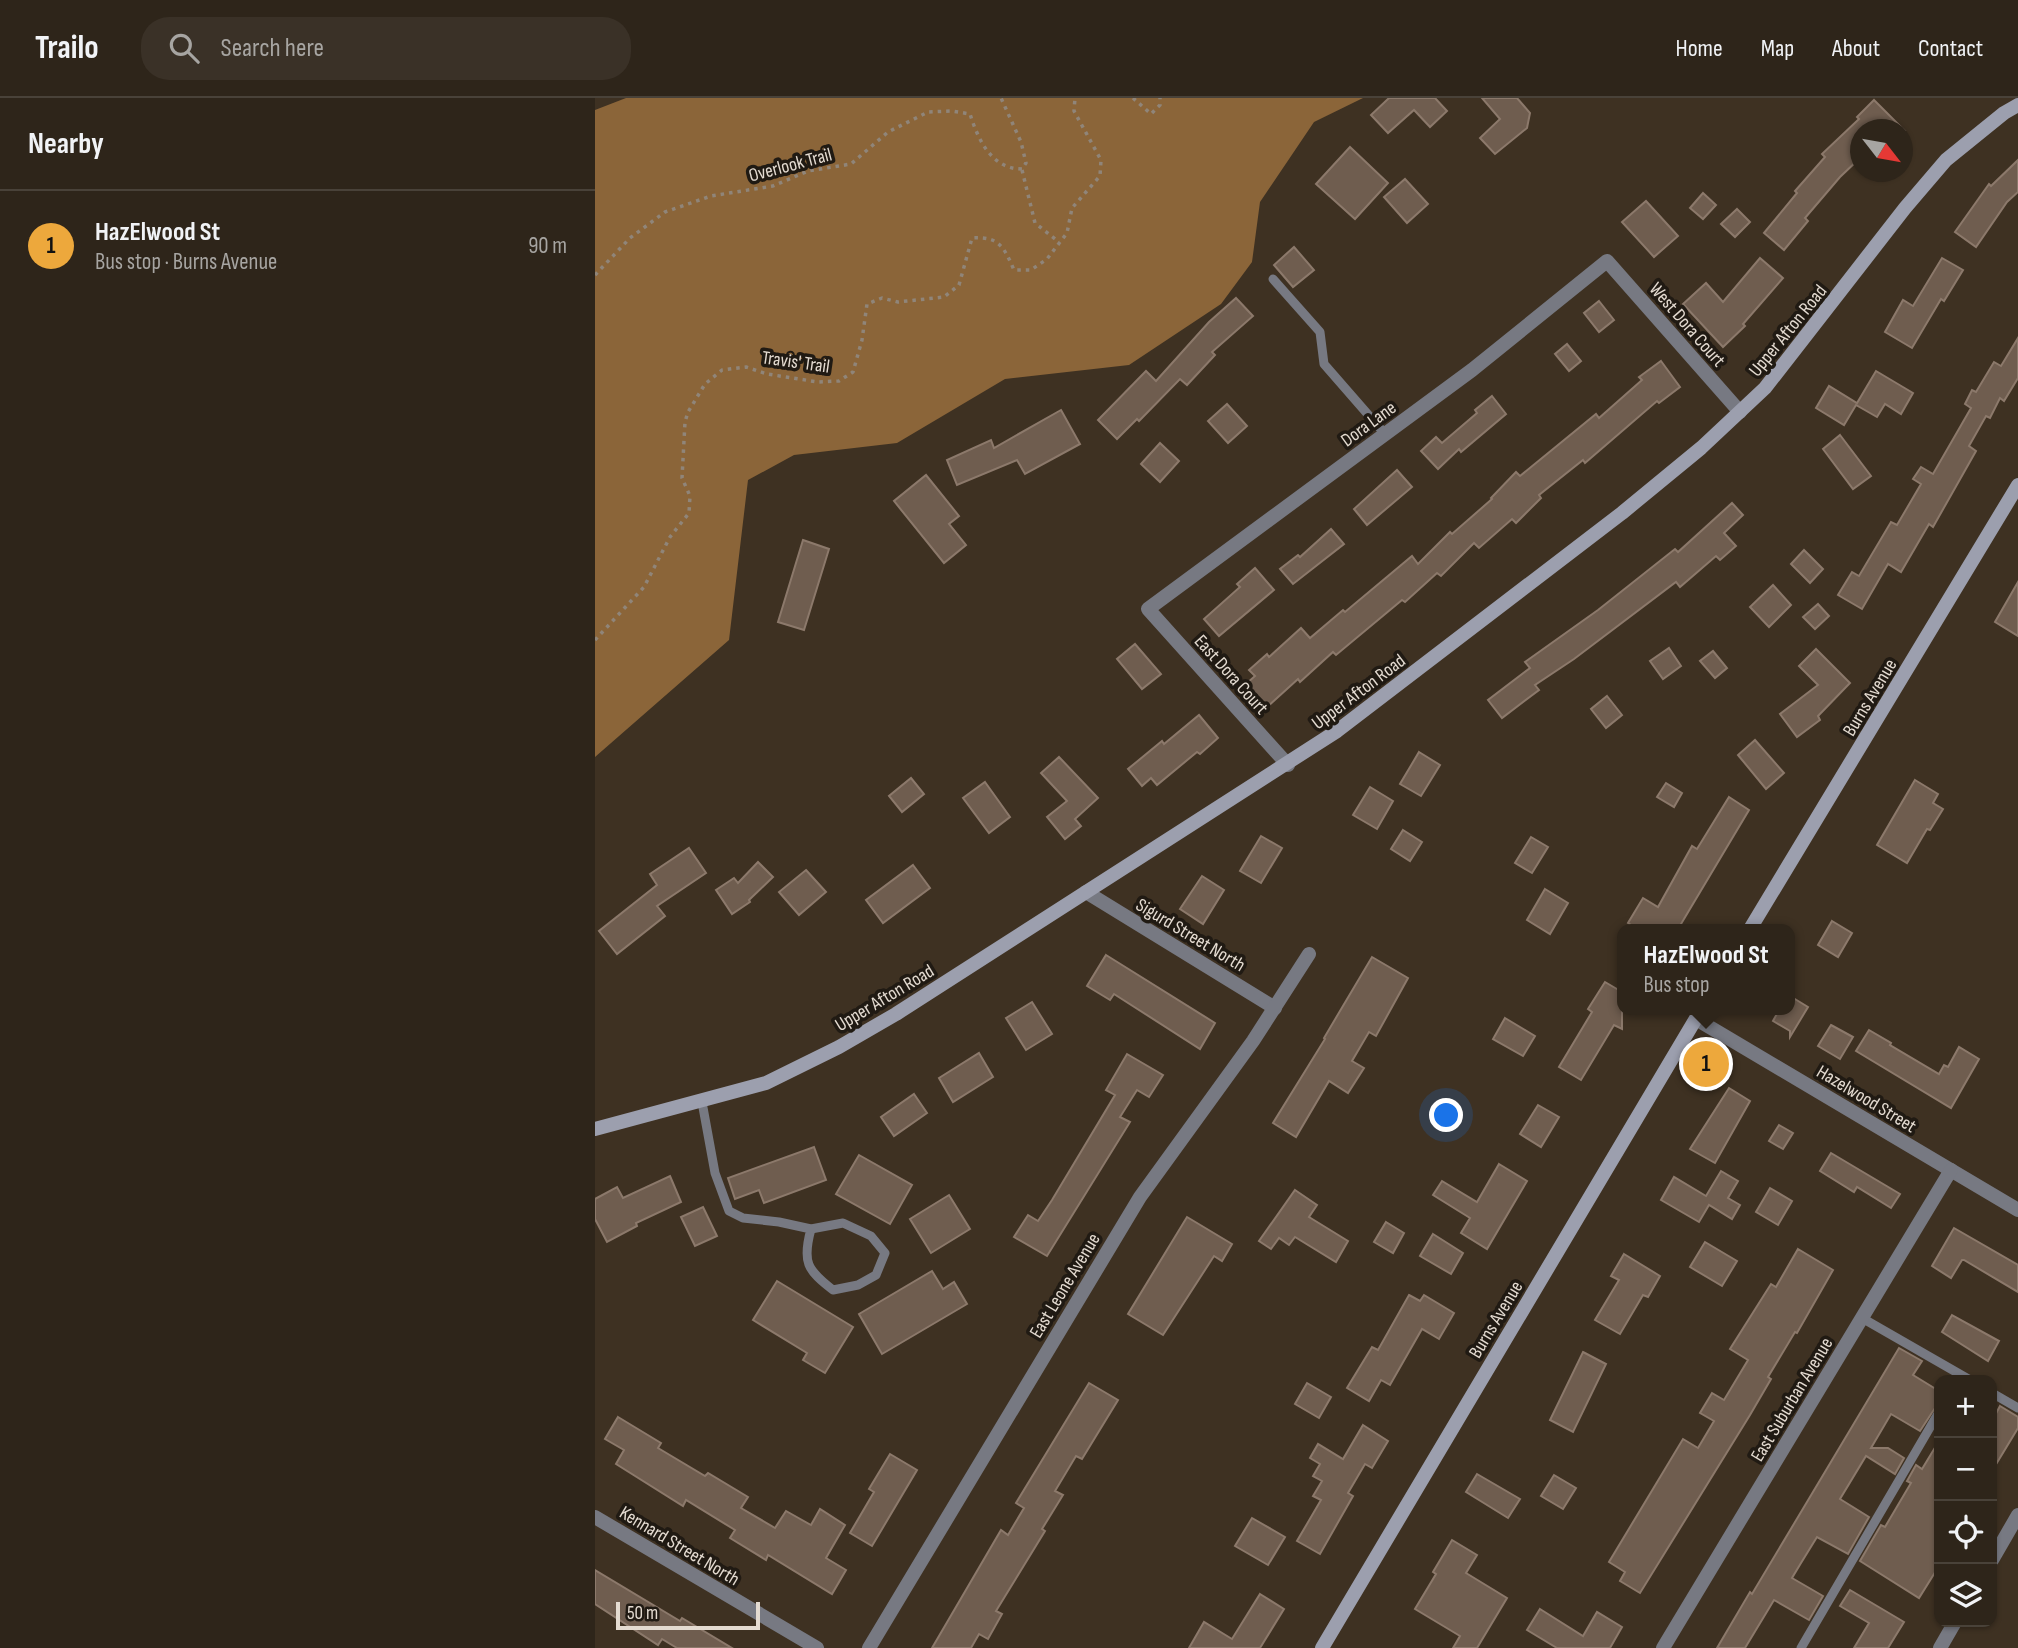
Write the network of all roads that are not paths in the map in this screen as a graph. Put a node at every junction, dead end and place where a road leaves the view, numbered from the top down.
1 (2018, 105) edge
2 (1607, 261) joint
3 (1273, 279) dead end
4 (1740, 412) junction
5 (1385, 434) junction
6 (2018, 485) edge
7 (1148, 609) joint
8 (1288, 765) junction
9 (1086, 892) junction
10 (1753, 924) edge
11 (1309, 954) dead end
12 (1275, 1008) junction
13 (1697, 1015) edge
14 (1700, 1015) edge
15 (702, 1102) junction
16 (595, 1129) edge
17 (1951, 1170) junction
18 (2018, 1210) edge
19 (811, 1229) junction
20 (1862, 1318) junction
21 (1956, 1375) edge
22 (1997, 1396) edge
23 (2018, 1408) edge
24 (1934, 1421) edge
25 (2018, 1515) edge
26 (595, 1517) edge
27 (1997, 1551) edge
28 (1952, 1627) edge
29 (817, 1648) edge
30 (869, 1648) edge
31 (1322, 1648) edge
32 (1663, 1648) edge
33 (1801, 1648) edge
34 (1940, 1648) edge

1 - 4 street, Upper Afton Road
2 - 4 street, West Dora Court
2 - 5 street, Dora Lane
3 - 5 lane
4 - 8 street, Upper Afton Road
5 - 7 street, Dora Lane
6 - 10 street, Burns Avenue
7 - 8 street, East Dora Court
8 - 9 street, Upper Afton Road
9 - 12 street, Sigurd Street North
9 - 15 street, Upper Afton Road
11 - 12 street, East Leone Avenue
12 - 30 street, East Leone Avenue
13 - 31 street, Burns Avenue
14 - 17 street, Hazelwood Street
15 - 16 street, Upper Afton Road
15 - 19 lane
17 - 18 street, Hazelwood Street
17 - 20 street, East Suburban Avenue
19 - 19 lane
20 - 21 lane
20 - 32 street, East Suburban Avenue
22 - 23 lane
24 - 33 lane
25 - 27 street
26 - 29 street, Kennard Street North
28 - 34 street

